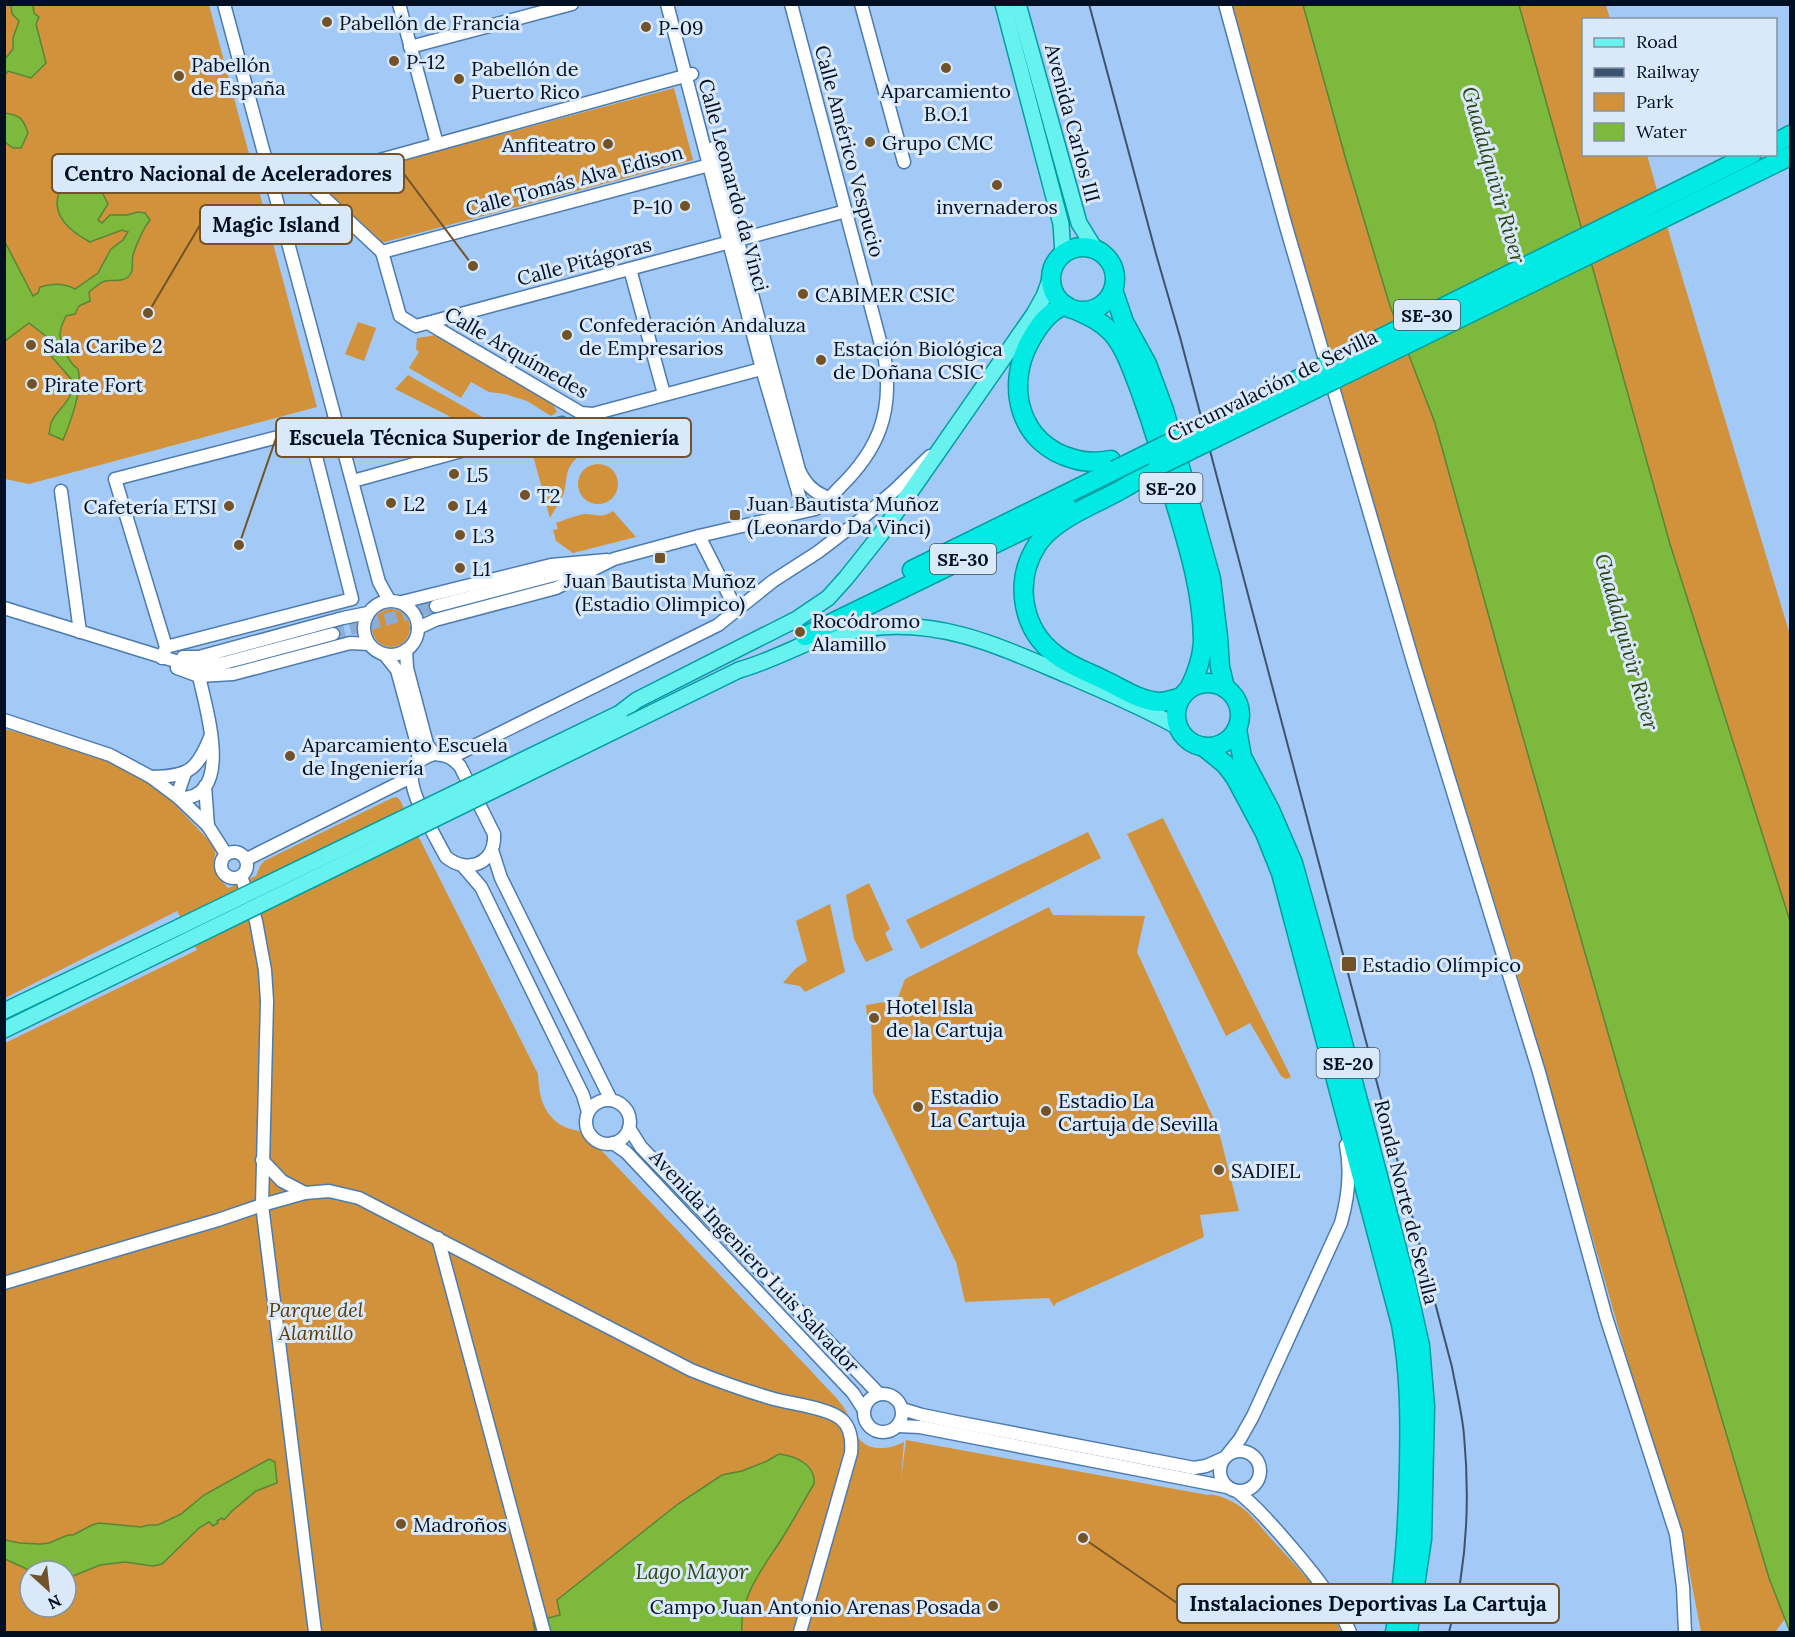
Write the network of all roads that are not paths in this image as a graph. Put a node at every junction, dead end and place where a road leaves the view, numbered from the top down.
1 (224, 4) edge
2 (399, 4) edge
3 (572, 4) edge
4 (667, 4) edge
5 (675, 4) edge
6 (791, 4) edge
7 (861, 4) edge
8 (1003, 4) edge
9 (1018, 4) edge
10 (1225, 4) edge
11 (410, 47) junction
12 (689, 75) junction
13 (1791, 135) edge
14 (1777, 142) edge
15 (437, 144) junction
16 (1749, 156) edge
17 (1791, 156) edge
18 (904, 162) dead end
19 (369, 163) dead end
20 (713, 164) junction
21 (353, 167) dead end
22 (305, 180) junction
23 (273, 189) junction
24 (1692, 194) junction
25 (846, 211) junction
26 (733, 241) junction
27 (1095, 249) junction
28 (382, 252) junction
29 (1063, 254) junction
30 (630, 269) junction
31 (1051, 277) junction
32 (1113, 290) junction
33 (1071, 308) junction
34 (428, 323) junction
35 (767, 368) junction
36 (664, 394) junction
37 (336, 422) junction
38 (562, 423) dead end
39 (309, 429) junction
40 (950, 436) junction
41 (1118, 475) junction
42 (352, 481) junction
43 (61, 491) dead end
44 (814, 502) junction
45 (699, 536) junction
46 (614, 559) junction
47 (395, 601) junction
48 (436, 606) tunnel mouth
49 (4, 608) edge
50 (737, 611) junction
51 (368, 613) junction
52 (418, 628) junction
53 (802, 631) junction
54 (80, 632) junction
55 (333, 634) tunnel mouth
56 (369, 644) junction
57 (406, 650) junction
58 (166, 655) junction
59 (385, 655) junction
60 (198, 676) junction
61 (1225, 687) junction
62 (1185, 693) junction
63 (4, 720) edge
64 (1178, 727) junction
65 (1237, 729) junction
66 (212, 734) junction
67 (1204, 747) junction
68 (434, 754) junction
69 (452, 758) junction
70 (418, 762) junction
71 (188, 770) junction
72 (151, 777) junction
73 (411, 777) junction
74 (208, 780) junction
75 (179, 798) junction
76 (208, 826) junction
77 (492, 850) junction
78 (226, 854) junction
79 (246, 859) junction
80 (463, 866) junction
81 (241, 876) junction
82 (182, 934) junction
83 (4, 1011) edge
84 (4, 1030) edge
85 (1326, 1037) junction
86 (611, 1100) junction
87 (588, 1112) junction
88 (629, 1128) junction
89 (613, 1143) junction
90 (262, 1160) junction
91 (305, 1193) junction
92 (262, 1205) junction
93 (438, 1238) junction
94 (4, 1283) edge
95 (879, 1394) junction
96 (1418, 1406) junction
97 (902, 1408) junction
98 (864, 1413) junction
99 (844, 1421) junction
100 (898, 1426) junction
101 (1418, 1428) junction
102 (1226, 1456) junction
103 (1232, 1489) junction
104 (315, 1632) edge
105 (544, 1632) edge
106 (800, 1632) edge
107 (1350, 1632) edge
108 (1395, 1632) edge
109 (1408, 1632) edge
110 (1685, 1632) edge

1 - 23 street
2 - 11 street
3 - 11 street
4 - 12 street, Calle Leonardo da Vinci
5 - 12 street, Calle Leonardo da Vinci
6 - 25 street, Calle Américo Vespucio
7 - 18 street
8 - 29 main road, Avenida Carlos III
9 - 27 main road, Avenida Carlos III
10 - 110 street
11 - 15 street
12 - 15 street
12 - 20 street, Calle Leonardo da Vinci
13 - 14 highway
15 - 19 street
16 - 24 highway, Circunvalación de Sevilla / SE-30
17 - 24 highway, Circunvalación de Sevilla / SE-30
20 - 26 street, Calle Leonardo da Vinci
20 - 28 street, Calle Tomás Alva Edison
21 - 22 street
22 - 23 street
22 - 28 street
23 - 37 street
24 - 41 highway, Circunvalación de Sevilla / SE-30, bridge
24 - 41 highway, Circunvalación de Sevilla / SE-30, bridge
25 - 26 street, Calle Pitágoras
25 - 44 street, Calle Américo Vespucio
26 - 30 street, Calle Pitágoras
26 - 35 street, Calle Leonardo da Vinci
27 - 29 highway
27 - 32 highway, Ronda Norte de Sevilla / SE-20
28 - 34 street, Calle Pitágoras
29 - 31 highway
30 - 34 street, Calle Pitágoras
30 - 36 street
31 - 33 highway
31 - 40 main road
32 - 33 highway
32 - 61 highway, Ronda Norte de Sevilla / SE-20
33 - 41 highway
33 - 62 highway, SE-20
34 - 36 street, Calle Arquímedes
35 - 36 street
35 - 44 street, Calle Leonardo da Vinci
35 - 44 street, Calle Leonardo da Vinci
37 - 39 street
37 - 42 street
38 - 42 street
39 - 58 street
39 - 58 street
40 - 50 street
40 - 53 main road
41 - 53 highway, Circunvalación de Sevilla / SE-30
41 - 62 highway
42 - 47 street
43 - 54 street
44 - 45 street, Calle Américo Vespucio
45 - 46 street, Calle Américo Vespucio
45 - 50 street
46 - 47 street, Calle Américo Vespucio
46 - 48 street
46 - 52 street, Calle Américo Vespucio
47 - 51 street
47 - 52 street
49 - 54 street
50 - 69 street
51 - 56 street
51 - 58 street
52 - 57 street
53 - 64 main road
53 - 82 main road, bridge
53 - 82 main road, bridge
54 - 58 street
55 - 58 street
56 - 59 street
56 - 60 street
57 - 59 street
57 - 68 street
58 - 60 street
59 - 70 street
60 - 66 street
61 - 62 highway
61 - 65 highway, Ronda Norte de Sevilla / SE-20
62 - 64 highway, SE-20
63 - 72 street
64 - 67 highway, Ronda Norte de Sevilla / SE-20
65 - 67 highway
65 - 96 highway, Ronda Norte de Sevilla / SE-20
66 - 71 street
66 - 74 street
67 - 85 highway, Ronda Norte de Sevilla / SE-20
68 - 69 street
68 - 70 street
69 - 77 street
70 - 73 street
71 - 72 street
71 - 74 street
71 - 75 street
72 - 75 street
73 - 79 street
73 - 80 street
74 - 75 street
74 - 76 street
75 - 76 street
76 - 78 street
77 - 80 street
77 - 86 street
78 - 79 street
78 - 81 street
79 - 81 street
80 - 87 street
81 - 90 street
82 - 83 main road
82 - 84 main road
85 - 96 highway, Ronda Norte de Sevilla / SE-20
85 - 102 street
86 - 87 street
86 - 88 street
87 - 89 street
88 - 89 street
88 - 95 street, Avenida Ingeniero Luis Salvador
89 - 98 street, Avenida Ingeniero Luis Salvador
90 - 91 street
90 - 92 street
91 - 92 street
91 - 93 street
92 - 94 street
92 - 104 street
93 - 99 street
93 - 105 street
95 - 97 street
95 - 98 street
96 - 101 highway, Ronda Norte de Sevilla / SE-20
97 - 100 street
97 - 102 street
98 - 99 street
98 - 100 street
99 - 106 street
100 - 103 street
101 - 108 highway, Ronda Norte de Sevilla / SE-20
101 - 109 highway, Ronda Norte de Sevilla / SE-20
102 - 103 street
102 - 103 street
103 - 107 street

